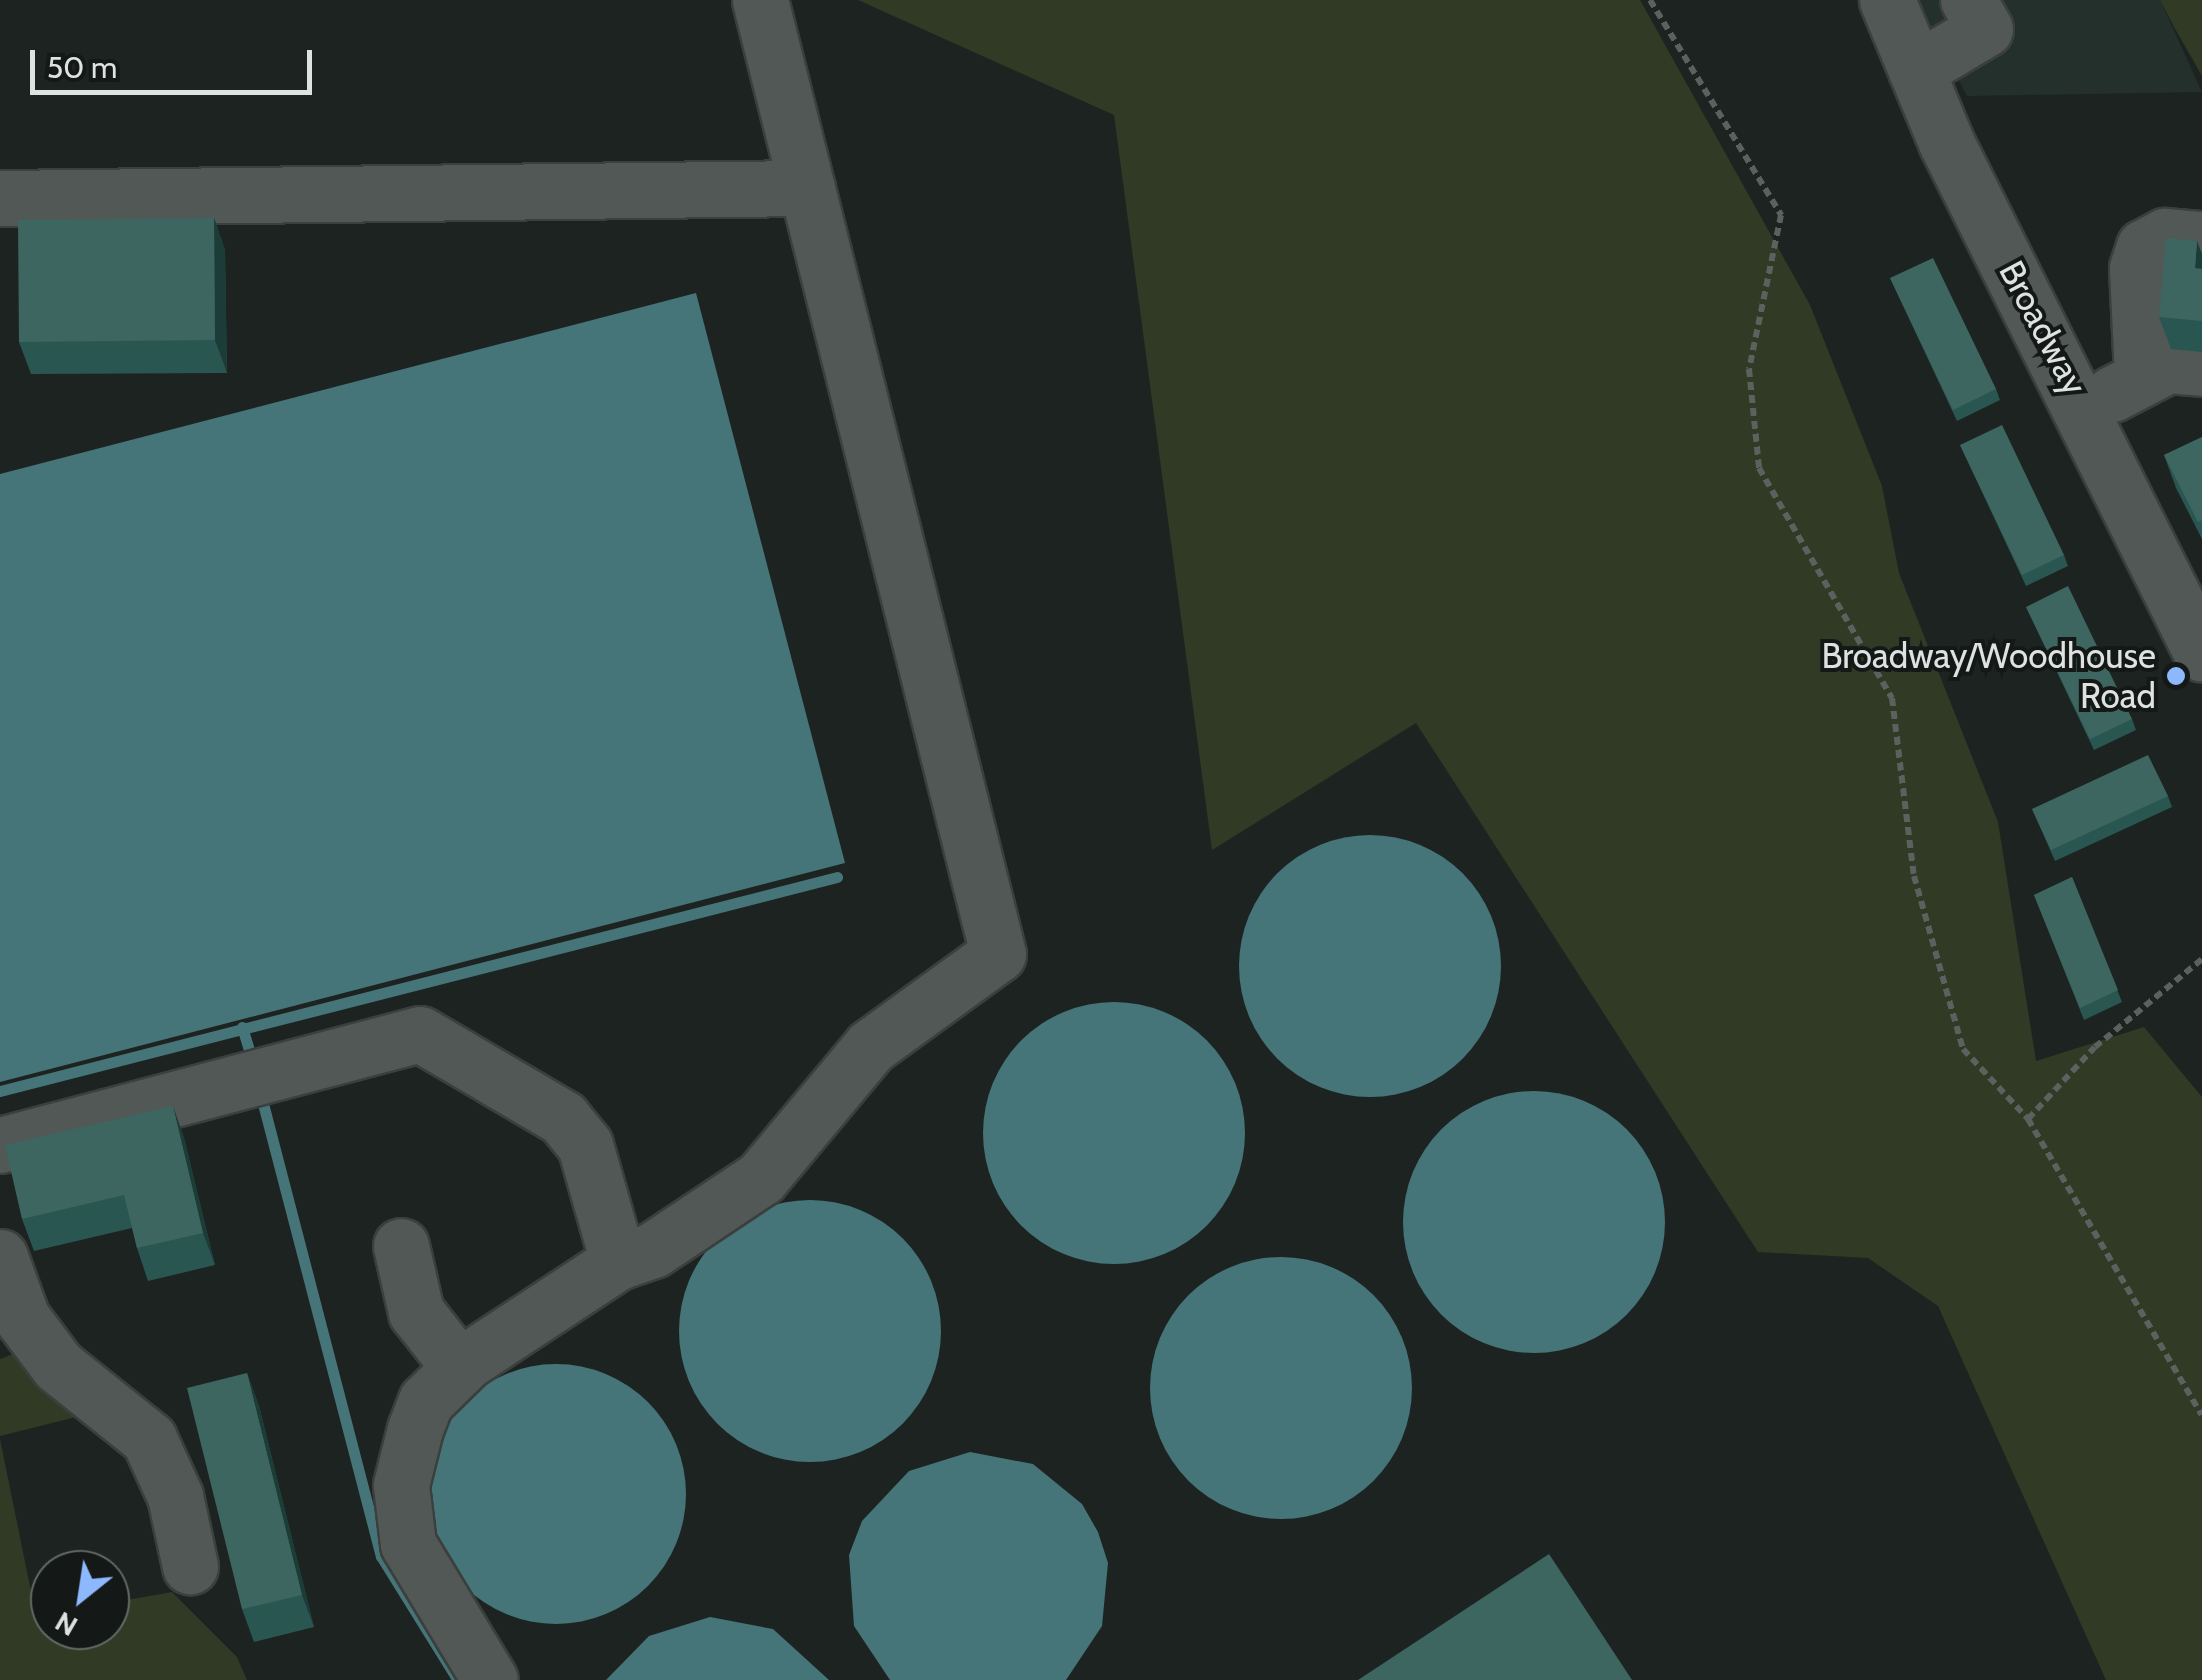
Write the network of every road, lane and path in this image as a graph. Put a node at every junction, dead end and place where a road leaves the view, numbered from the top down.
1 (760, 0) edge
2 (1650, 0) edge
3 (1887, 0) edge
4 (1968, 0) edge
5 (1916, 70) junction
6 (808, 188) junction
7 (0, 198) edge
8 (2202, 239) edge
9 (2202, 368) edge
10 (2142, 376) junction
11 (2086, 410) junction
12 (2202, 654) edge
13 (2202, 959) edge
14 (2028, 1119) junction
15 (0, 1144) edge
16 (401, 1246) dead end
17 (0, 1258) edge
18 (618, 1262) junction
19 (460, 1368) junction
20 (2202, 1415) edge
21 (190, 1566) dead end
22 (490, 1680) edge

1 - 6 street
2 - 14 path
3 - 5 street, Broadway
4 - 5 street
5 - 11 street, Broadway
6 - 7 street
6 - 18 street
8 - 10 street
9 - 10 street
10 - 11 street
11 - 12 street, Broadway
13 - 14 path
14 - 20 path
15 - 18 street
16 - 19 street
17 - 21 street
18 - 19 street
19 - 22 street

